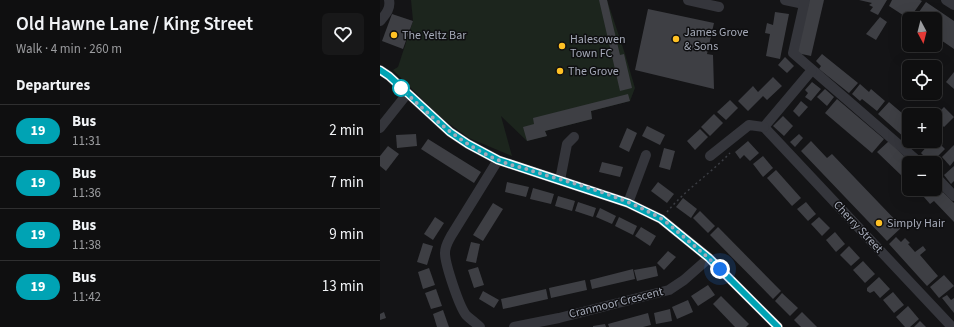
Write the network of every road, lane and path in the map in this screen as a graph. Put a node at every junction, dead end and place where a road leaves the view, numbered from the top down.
1 (389, 0) edge
2 (688, 0) edge
3 (785, 0) edge
4 (804, 2) edge
5 (719, 7) dead end
6 (380, 21) edge
7 (380, 70) edge
8 (812, 70) junction
9 (407, 94) junction
10 (764, 127) junction
11 (380, 128) edge
12 (574, 137) dead end
13 (734, 150) dead end
14 (646, 155) dead end
15 (710, 156) dead end
16 (912, 156) edge
17 (498, 160) junction
18 (560, 180) junction
19 (942, 183) edge
20 (954, 196) edge
21 (628, 203) junction
22 (661, 219) junction
23 (709, 258) junction
24 (480, 327) edge
25 (514, 327) edge
26 (778, 327) edge
27 (952, 327) edge

1 - 6 street
2 - 5 street
3 - 4 street
4 - 8 street
7 - 9 street
8 - 10 street
8 - 16 street
9 - 11 street
9 - 17 street
10 - 15 street
10 - 27 street, Cherry Street
12 - 18 street
13 - 22 path
14 - 21 street
17 - 18 street
17 - 24 street
18 - 21 street
19 - 20 street
21 - 22 street
22 - 23 street
23 - 25 street, Cranmoor Crescent
23 - 26 street

